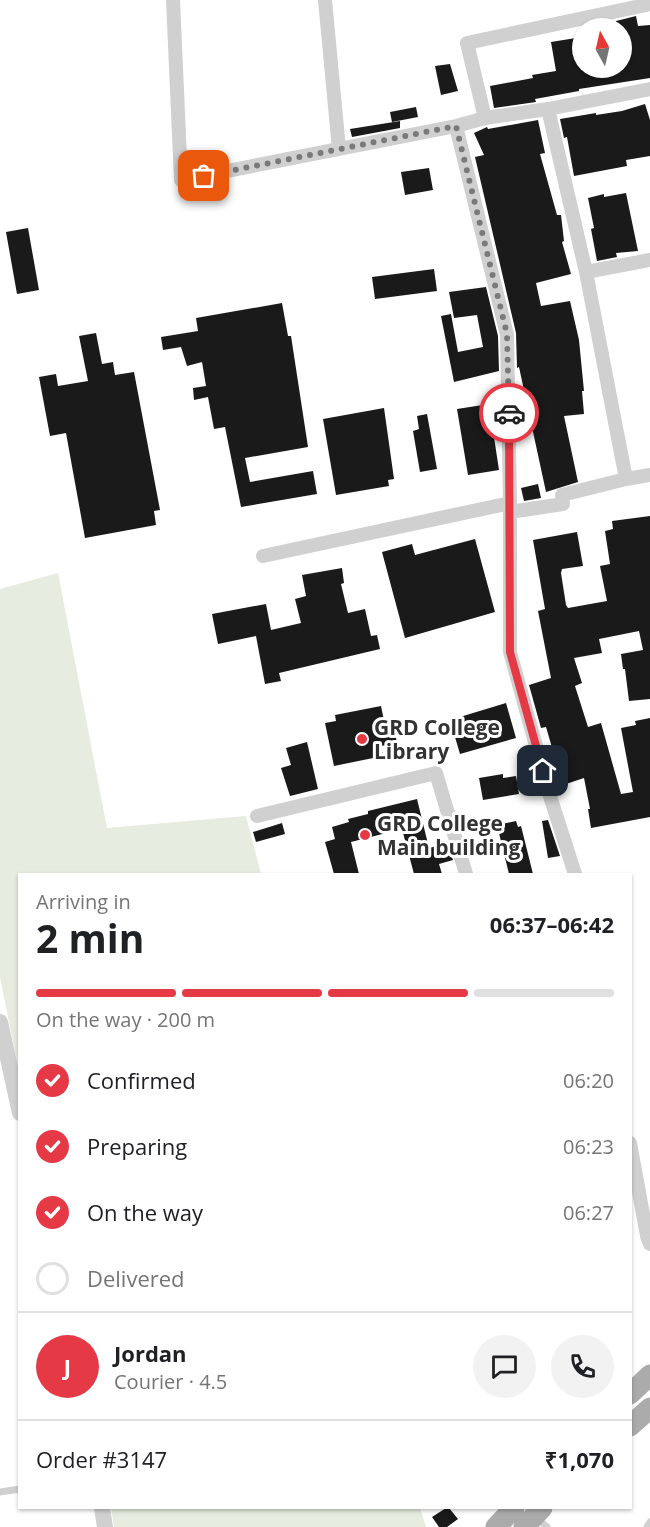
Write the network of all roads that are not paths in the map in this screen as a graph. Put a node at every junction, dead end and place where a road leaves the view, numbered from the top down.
1 (173, 0) edge
2 (325, 0) edge
3 (650, 4) edge
4 (650, 89) edge
5 (548, 109) junction
6 (485, 118) junction
7 (456, 126) junction
8 (339, 149) junction
9 (650, 260) edge
10 (586, 273) junction
11 (650, 475) edge
12 (627, 479) junction
13 (510, 508) junction
14 (263, 556) dead end
15 (257, 816) dead end
16 (466, 873) edge
17 (575, 873) edge
18 (0, 1022) edge
19 (18, 1104) edge
20 (632, 1153) edge
21 (650, 1244) edge
22 (650, 1375) edge
23 (632, 1392) edge
24 (650, 1408) edge
25 (632, 1424) edge
26 (18, 1490) edge
27 (0, 1492) edge
28 (102, 1509) edge
29 (512, 1509) edge
30 (650, 1522) edge
31 (105, 1527) edge
32 (496, 1527) edge
33 (647, 1527) edge

1 - 8 street
2 - 8 street
3 - 6 street
4 - 5 street
5 - 6 street
5 - 10 street
6 - 7 street
7 - 8 street
7 - 13 street
9 - 10 street
10 - 12 street
11 - 12 street
12 - 13 street
13 - 14 street
13 - 17 street
15 - 16 street
18 - 19 street
20 - 21 street
22 - 23 main road
24 - 25 main road
26 - 27 lane
28 - 31 street
29 - 32 main road
30 - 33 lane

